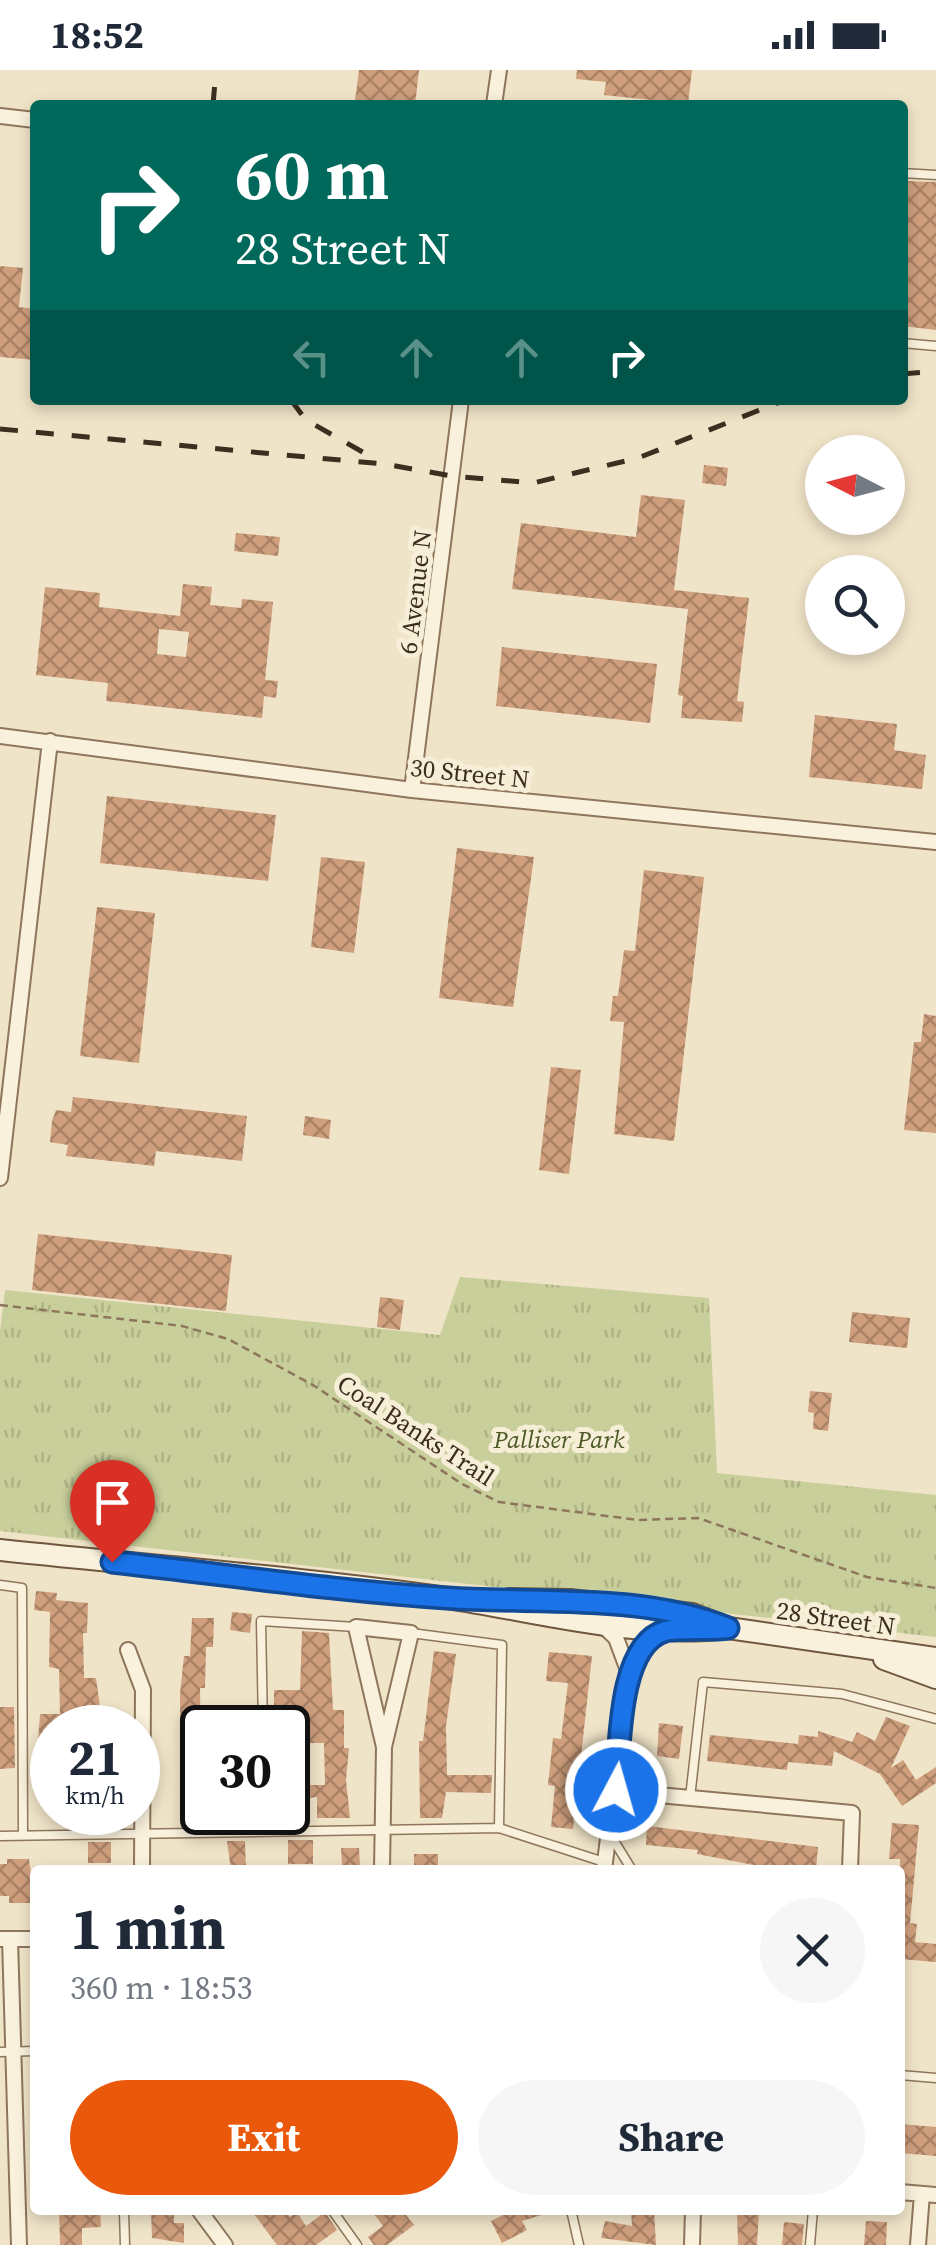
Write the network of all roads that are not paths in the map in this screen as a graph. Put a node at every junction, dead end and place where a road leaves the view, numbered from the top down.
1 (499, 70) edge
2 (495, 100) edge
3 (0, 116) edge
4 (30, 119) edge
5 (908, 173) edge
6 (936, 175) edge
7 (908, 344) edge
8 (936, 346) edge
9 (459, 405) edge
10 (0, 736) edge
11 (50, 741) junction
12 (412, 790) junction
13 (936, 842) edge
14 (0, 1178) edge
15 (0, 1550) edge
16 (0, 1586) edge
17 (447, 1598) junction
18 (600, 1623) junction
19 (356, 1627) junction
20 (728, 1628) junction
21 (666, 1630) junction
22 (411, 1634) junction
23 (840, 1642) junction
24 (128, 1650) dead end
25 (936, 1658) edge
26 (628, 1673) junction
27 (936, 1678) edge
28 (143, 1705) edge
29 (262, 1705) edge
30 (936, 1719) edge
31 (384, 1747) junction
32 (616, 1790) junction
33 (690, 1798) junction
34 (500, 1828) junction
35 (310, 1832) edge
36 (384, 1832) junction
37 (23, 1835) junction
38 (30, 1835) edge
39 (142, 1835) edge
40 (0, 1836) edge
41 (611, 1836) junction
42 (142, 1865) edge
43 (382, 1865) edge
44 (602, 1865) edge
45 (605, 1865) edge
46 (629, 1865) edge
47 (850, 1865) edge
48 (5, 1939) edge
49 (7, 2052) edge
50 (905, 2076) edge
51 (936, 2078) edge
52 (17, 2168) junction
53 (30, 2168) edge
54 (929, 2195) edge
55 (124, 2215) edge
56 (203, 2215) edge
57 (336, 2215) edge
58 (571, 2215) edge
59 (693, 2215) edge
60 (812, 2215) edge
61 (19, 2245) edge
62 (124, 2245) edge
63 (225, 2245) edge
64 (357, 2245) edge
65 (579, 2245) edge
66 (692, 2245) edge
67 (810, 2245) edge
68 (918, 2245) edge

1 - 2 street
3 - 4 street
5 - 6 lane
7 - 8 lane
9 - 12 street, 6 Avenue N
10 - 11 street, 30 Street N
11 - 12 street, 30 Street N
11 - 14 street
12 - 13 street, 30 Street N
15 - 17 main road, 28 Street N
16 - 37 lane
17 - 18 main road, 28 Street N
17 - 20 main road, 28 Street N
18 - 21 main road, 28 Street N
18 - 26 street
19 - 22 street
19 - 29 lane
19 - 31 street
20 - 21 main road, 28 Street N
20 - 23 main road, 28 Street N
21 - 26 street
22 - 31 street
22 - 34 lane
23 - 25 main road, 28 Street N
23 - 27 main road
24 - 28 street
26 - 32 street
30 - 33 lane
31 - 36 street
32 - 33 street
32 - 41 street
33 - 47 street
34 - 36 lane
34 - 44 lane
35 - 36 lane
36 - 43 street
37 - 38 lane
37 - 40 lane
39 - 42 street
41 - 45 street
41 - 46 lane
48 - 49 street
49 - 52 street
50 - 51 lane
52 - 53 street
52 - 61 street
54 - 68 street
55 - 62 lane
56 - 63 street
57 - 64 lane
58 - 65 lane
59 - 66 street
60 - 67 lane

